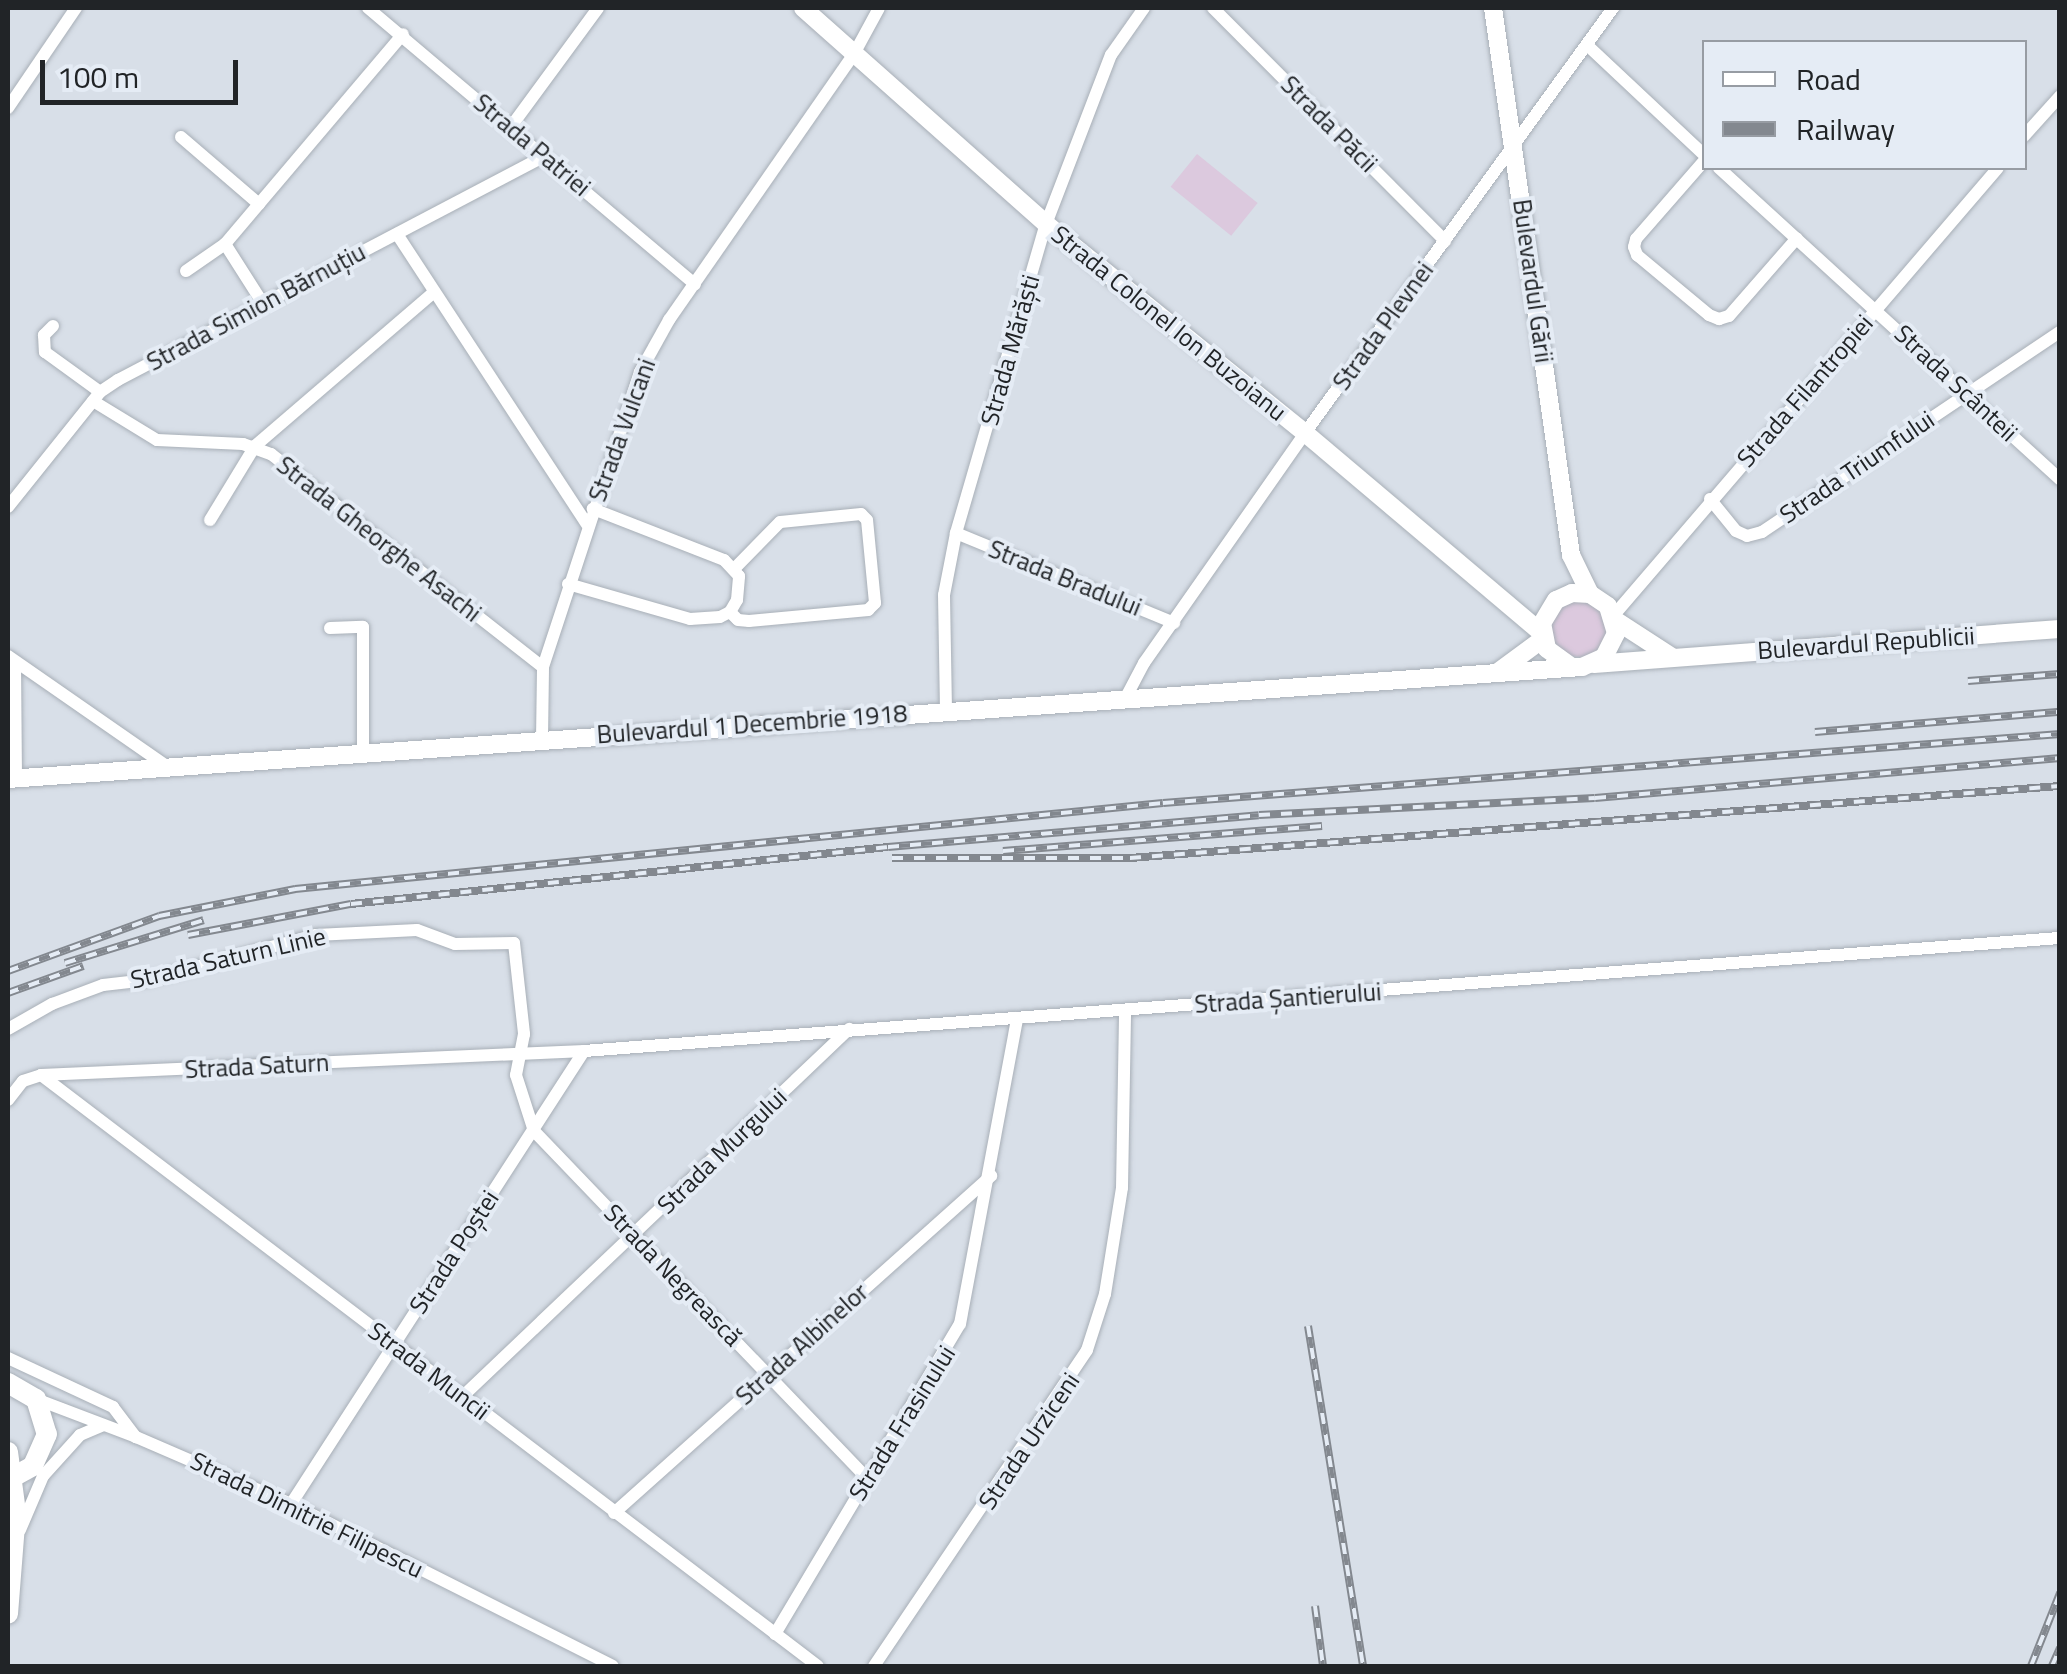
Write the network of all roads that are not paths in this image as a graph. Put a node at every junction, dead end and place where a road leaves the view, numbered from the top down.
1 (76, 8) edge
2 (368, 8) edge
3 (598, 8) edge
4 (802, 8) edge
5 (879, 8) edge
6 (1144, 8) edge
7 (1213, 8) edge
8 (1493, 8) edge
9 (1613, 8) edge
10 (403, 34) junction
11 (1586, 46) junction
12 (854, 54) junction
13 (2060, 96) edge
14 (8, 108) edge
15 (510, 128) junction
16 (2027, 133) edge
17 (181, 138) dead end
18 (1514, 150) junction
19 (544, 156) junction
20 (1702, 156) edge
21 (1702, 160) edge
22 (1721, 170) edge
23 (1996, 170) edge
24 (258, 204) junction
25 (1046, 224) junction
26 (398, 234) junction
27 (1797, 238) junction
28 (1445, 241) junction
29 (225, 244) junction
30 (186, 271) dead end
31 (695, 284) junction
32 (434, 292) junction
33 (262, 302) junction
34 (1876, 308) junction
35 (53, 326) dead end
36 (2060, 332) edge
37 (1967, 392) junction
38 (97, 397) junction
39 (1306, 433) junction
40 (255, 446) junction
41 (2060, 478) edge
42 (1710, 500) junction
43 (8, 507) edge
44 (592, 509) junction
45 (210, 520) dead end
46 (587, 524) junction
47 (956, 533) junction
48 (1571, 555) junction
49 (735, 568) junction
50 (568, 584) junction
51 (1590, 594) junction
52 (1564, 595) junction
53 (730, 612) junction
54 (1614, 618) junction
55 (1174, 622) junction
56 (330, 628) dead end
57 (2060, 630) edge
58 (1542, 636) junction
59 (1672, 657) junction
60 (11, 660) edge
61 (1593, 664) junction
62 (1570, 666) junction
63 (543, 667) junction
64 (1498, 673) junction
65 (1125, 698) junction
66 (946, 710) junction
67 (542, 740) junction
68 (363, 753) junction
69 (168, 767) junction
70 (12, 778) edge
71 (2060, 938) edge
72 (1125, 1010) junction
73 (1017, 1018) junction
74 (849, 1028) junction
75 (8, 1029) edge
76 (584, 1051) junction
77 (517, 1054) junction
78 (41, 1076) junction
79 (8, 1100) edge
80 (534, 1130) junction
81 (991, 1176) junction
82 (634, 1236) junction
83 (393, 1345) junction
84 (8, 1358) edge
85 (769, 1374) junction
86 (8, 1383) edge
87 (463, 1396) junction
88 (36, 1399) junction
89 (103, 1425) junction
90 (136, 1437) junction
91 (68, 1448) junction
92 (8, 1452) edge
93 (33, 1466) junction
94 (867, 1478) junction
95 (11, 1480) edge
96 (290, 1504) junction
97 (614, 1512) junction
98 (15, 1542) junction
99 (8, 1614) edge
100 (775, 1634) junction
101 (613, 1666) edge
102 (818, 1666) edge
103 (874, 1666) edge

1 - 14 street
2 - 10 street, Strada Patriei
3 - 15 street
4 - 12 main road, Strada Colonel Ion Buzoianu
5 - 12 street, Strada Vulcani
6 - 25 street, Strada Mărăști
7 - 28 street, Strada Păcii
8 - 18 main road, Bulevardul Gării
9 - 11 street, Strada Plevnei
10 - 15 street, Strada Patriei
10 - 24 street
11 - 18 street, Strada Plevnei
11 - 20 street
12 - 25 main road, Strada Colonel Ion Buzoianu
12 - 31 street, Strada Vulcani
13 - 16 street
15 - 19 street, Strada Patriei
17 - 24 street
18 - 28 street, Strada Plevnei
18 - 48 main road, Bulevardul Gării
19 - 26 street, Strada Simion Bărnuțiu
19 - 31 street, Strada Patriei
21 - 27 street
22 - 27 street, Strada Scânteii
23 - 34 street, Strada Filantropiei
24 - 29 street
25 - 39 main road, Strada Colonel Ion Buzoianu
25 - 47 street, Strada Mărăști
26 - 32 street
26 - 33 street, Strada Simion Bărnuțiu
27 - 34 street, Strada Scânteii
28 - 39 street, Strada Plevnei
29 - 30 street
29 - 33 street
31 - 44 street, Strada Vulcani
32 - 40 street
32 - 46 street
33 - 38 street, Strada Simion Bărnuțiu
34 - 37 street, Strada Scânteii
34 - 42 street, Strada Filantropiei
35 - 38 street, Strada Gheorghe Asachi
36 - 37 street, Strada Triumfului
37 - 41 street, Strada Scânteii
37 - 42 street, Strada Triumfului
38 - 40 street, Strada Gheorghe Asachi
38 - 43 street, Strada Simion Bărnuțiu
39 - 55 street, Strada Plevnei
39 - 58 main road, Strada Colonel Ion Buzoianu
40 - 45 street
40 - 63 street, Strada Gheorghe Asachi
42 - 54 street, Strada Filantropiei
44 - 46 street, Strada Vulcani
44 - 49 street
46 - 50 street, Strada Vulcani
47 - 55 street, Strada Bradului
47 - 66 street, Strada Mărăști
48 - 51 main road, Bulevardul Gării
48 - 52 main road, Bulevardul Gării
49 - 53 street
49 - 53 street
50 - 53 street
50 - 63 street, Strada Vulcani
51 - 52 main road
51 - 54 main road
52 - 58 main road
54 - 59 main road
54 - 61 main road
55 - 65 street, Strada Plevnei
56 - 68 street
57 - 59 main road, Bulevardul Republicii
58 - 62 main road
58 - 64 main road
59 - 61 main road, Bulevardul Republicii
60 - 69 street
60 - 70 street
61 - 62 main road
62 - 64 main road, Bulevardul 1 Decembrie 1918
63 - 67 street, Strada Vulcani
64 - 65 main road, Bulevardul 1 Decembrie 1918
65 - 66 main road, Bulevardul 1 Decembrie 1918
66 - 67 main road, Bulevardul 1 Decembrie 1918
67 - 68 main road, Bulevardul 1 Decembrie 1918
68 - 69 main road, Bulevardul 1 Decembrie 1918
69 - 70 main road, Bulevardul 1 Decembrie 1918
71 - 72 street, Strada Șantierului
72 - 73 street, Strada Șantierului
72 - 103 street, Strada Urziceni
73 - 74 street, Strada Șantierului
73 - 81 street, Strada Frasinului
74 - 76 street, Strada Șantierului
74 - 82 street, Strada Murgului
75 - 77 street, Strada Saturn Linie
76 - 77 street, Strada Șantierului
76 - 80 street, Strada Poștei
77 - 78 street, Strada Saturn
77 - 80 street, Strada Negrească
78 - 79 street
78 - 83 street, Strada Muncii
80 - 82 street, Strada Negrească
80 - 83 street, Strada Poștei
81 - 85 street, Strada Albinelor
81 - 94 street, Strada Frasinului
82 - 85 street, Strada Negrească
82 - 87 street, Strada Murgului
83 - 87 street, Strada Muncii
83 - 96 street, Strada Poștei
84 - 90 street, Strada Dimitrie Filipescu
85 - 94 street, Strada Negrească
85 - 97 street, Strada Albinelor
86 - 88 main road
87 - 97 street, Strada Muncii
88 - 89 street
88 - 93 main road
89 - 90 street
89 - 91 street
90 - 96 street, Strada Dimitrie Filipescu
91 - 93 street
91 - 98 street
92 - 95 main road
93 - 95 main road
94 - 100 street, Strada Frasinului
95 - 98 main road
96 - 101 street, Strada Dimitrie Filipescu
97 - 100 street, Strada Muncii
98 - 99 main road
100 - 102 street, Strada Muncii

